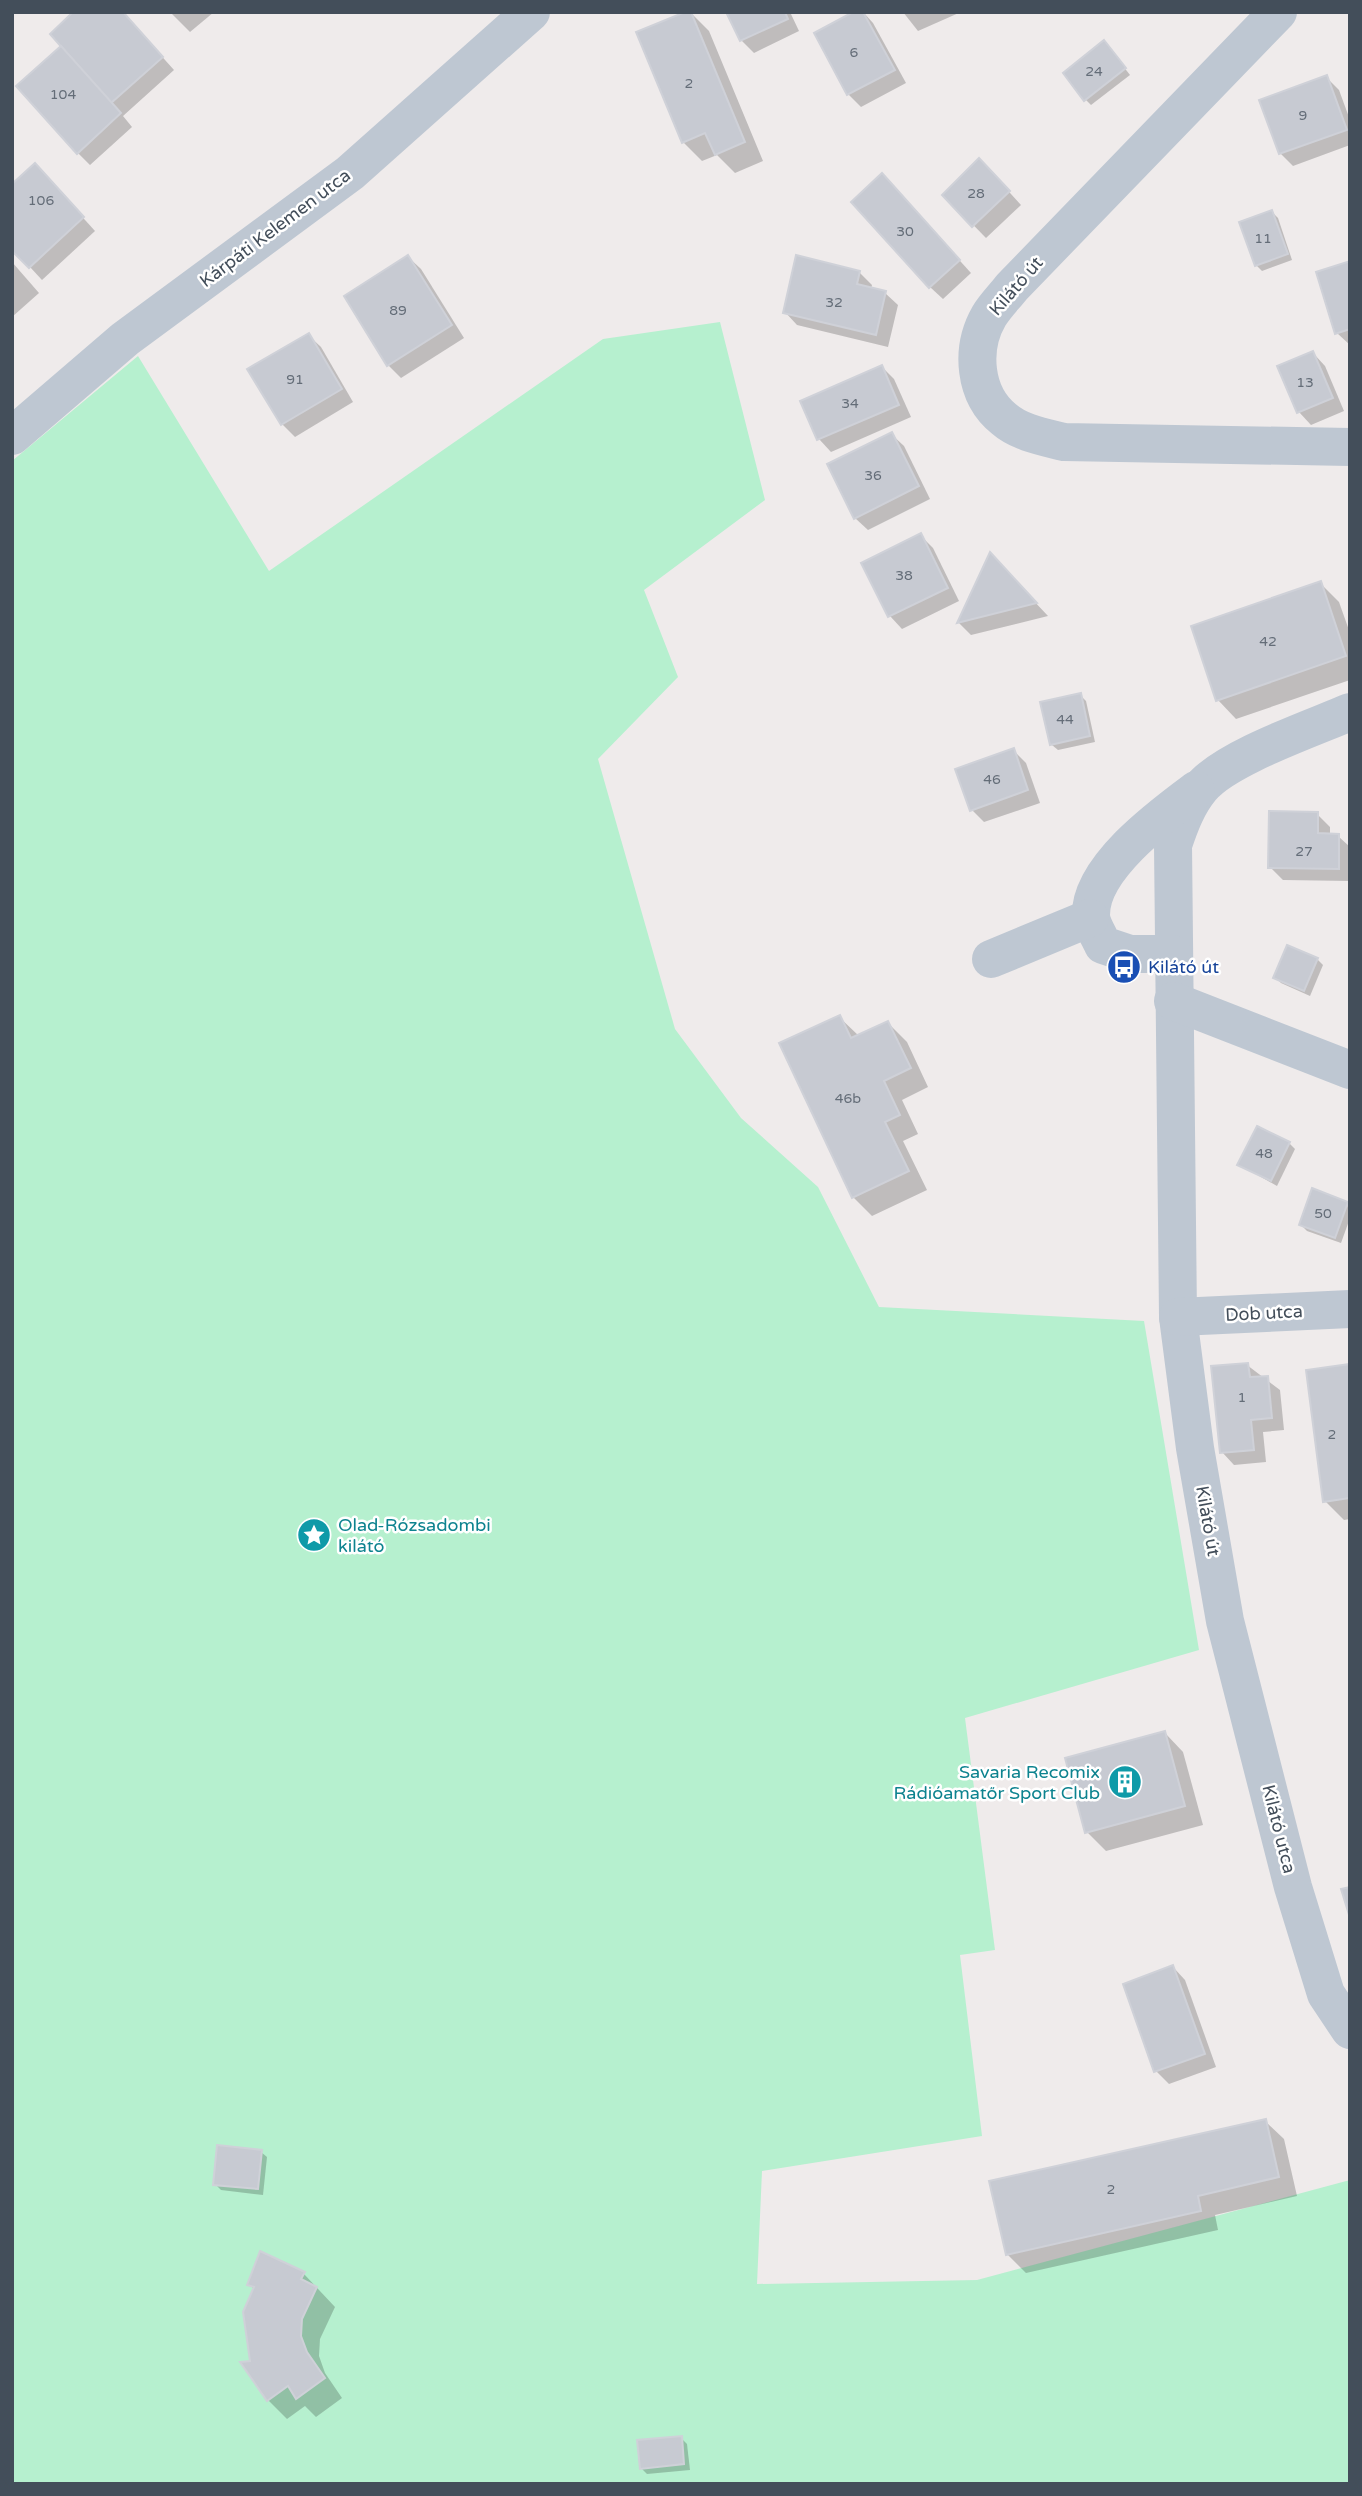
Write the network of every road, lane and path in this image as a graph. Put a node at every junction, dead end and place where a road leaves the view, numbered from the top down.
1 (531, 12) edge
2 (1278, 12) edge
3 (12, 436) edge
4 (1350, 446) edge
5 (1350, 712) edge
6 (1203, 785) junction
7 (1090, 918) junction
8 (1173, 954) junction
9 (991, 959) dead end
10 (1173, 1001) junction
11 (1350, 1070) edge
12 (1350, 1309) edge
13 (1178, 1317) junction
14 (1225, 1621) joint
15 (1349, 2030) edge

1 - 3 street, Kárpáti Kelemen utca
2 - 4 street, Kilátó út
5 - 6 street, Kilátó út
6 - 7 street
6 - 8 street, Kilátó út
7 - 8 street
7 - 9 street
8 - 10 street, Kilátó út
10 - 11 street
10 - 13 street, Kilátó út
12 - 13 street, Dob utca
13 - 14 street, Kilátó út
14 - 15 street, Kilátó utca

